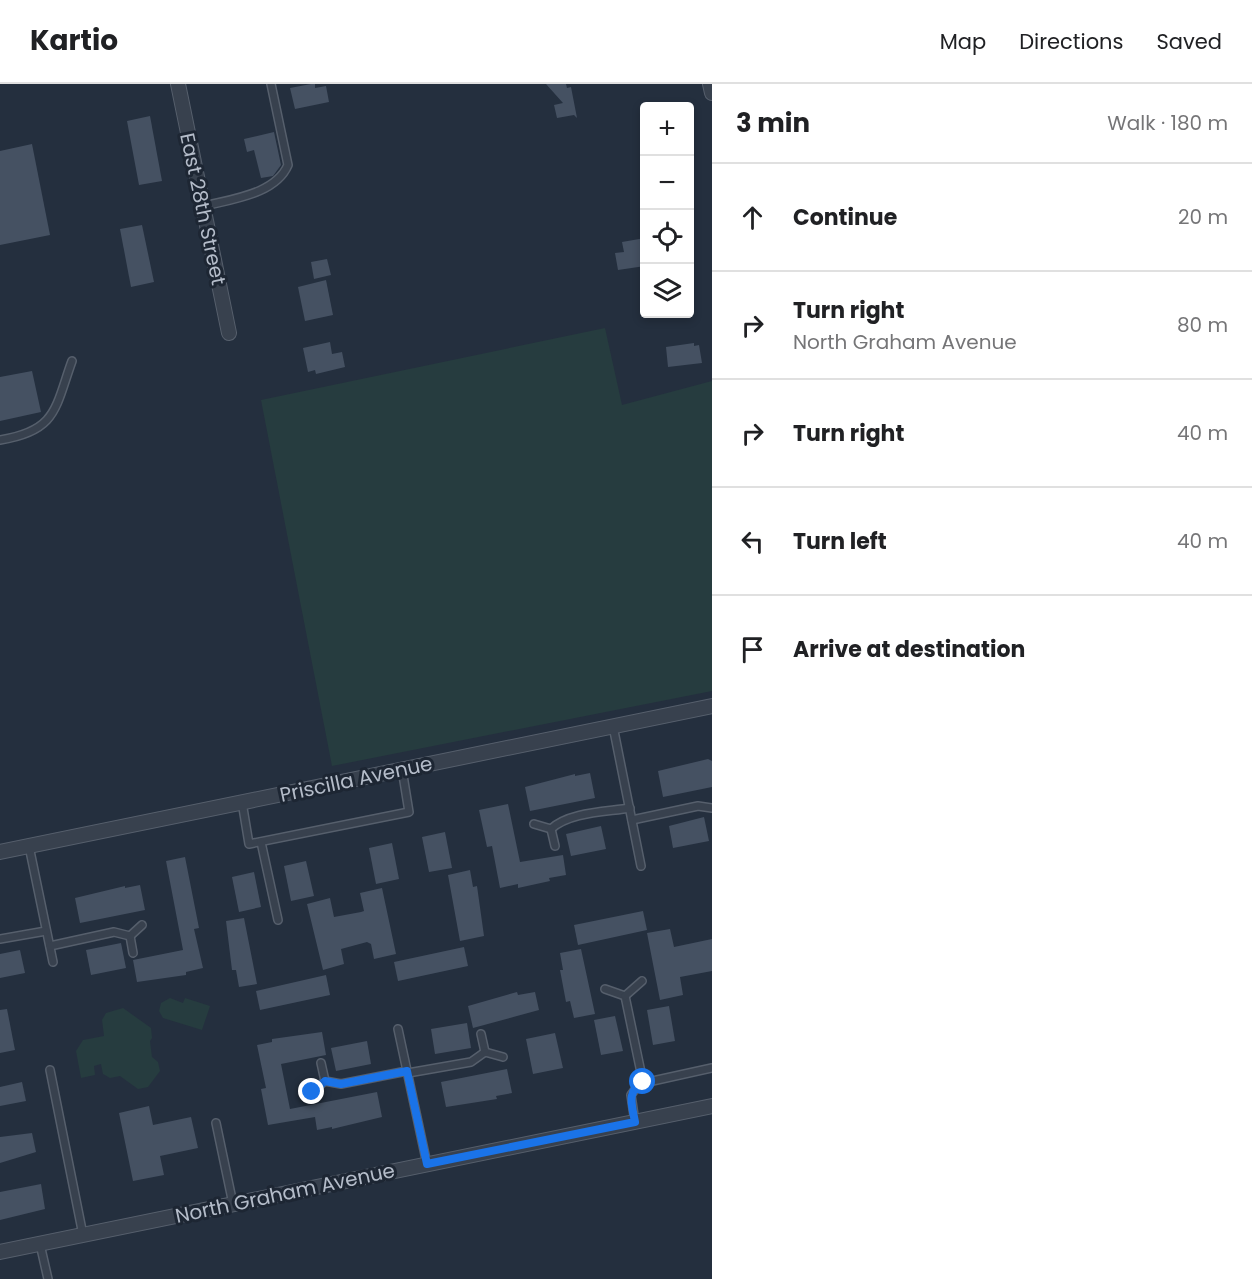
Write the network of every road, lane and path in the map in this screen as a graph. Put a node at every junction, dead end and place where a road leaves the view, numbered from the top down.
1 (178, 84) edge
2 (271, 84) edge
3 (710, 84) edge
4 (712, 93) edge
5 (201, 207) junction
6 (229, 333) dead end
7 (72, 361) dead end
8 (0, 440) edge
9 (712, 706) edge
10 (613, 726) junction
11 (402, 769) junction
12 (242, 802) junction
13 (630, 808) junction
14 (712, 808) edge
15 (632, 820) junction
16 (534, 824) dead end
17 (551, 829) junction
18 (261, 842) junction
19 (29, 846) junction
20 (555, 846) dead end
21 (0, 852) edge
22 (641, 866) dead end
23 (278, 920) dead end
24 (142, 926) dead end
25 (46, 931) junction
26 (130, 936) junction
27 (0, 939) edge
28 (50, 946) junction
29 (133, 953) dead end
30 (53, 962) dead end
31 (642, 981) dead end
32 (605, 989) dead end
33 (625, 996) junction
34 (398, 1029) dead end
35 (481, 1034) dead end
36 (485, 1052) junction
37 (503, 1057) dead end
38 (321, 1063) dead end
39 (712, 1068) edge
40 (50, 1070) dead end
41 (407, 1072) junction
42 (325, 1081) junction
43 (643, 1082) junction
44 (312, 1092) dead end
45 (712, 1106) edge
46 (635, 1122) junction
47 (216, 1123) dead end
48 (427, 1164) junction
49 (233, 1204) junction
50 (83, 1235) junction
51 (40, 1244) junction
52 (0, 1252) edge
53 (48, 1279) edge

1 - 5 street, East 28th Street
2 - 5 lane
3 - 4 street
5 - 6 street, East 28th Street
7 - 8 lane
9 - 10 street, Priscilla Avenue
10 - 11 street, Priscilla Avenue
10 - 13 lane
11 - 12 street, Priscilla Avenue
11 - 18 lane
12 - 18 lane
12 - 19 street, Priscilla Avenue
13 - 15 lane
13 - 17 lane
14 - 15 lane
15 - 22 lane
16 - 17 lane
17 - 20 lane
18 - 23 lane
19 - 21 street, Priscilla Avenue
19 - 25 lane
24 - 26 lane
25 - 27 lane
25 - 28 lane
26 - 28 lane
26 - 29 lane
28 - 30 lane
31 - 33 lane
32 - 33 lane
33 - 43 lane
34 - 41 lane
35 - 36 lane
36 - 37 lane
36 - 41 lane
38 - 42 lane
39 - 43 lane
40 - 50 lane
41 - 42 lane
41 - 48 lane
42 - 44 lane
43 - 46 lane
45 - 46 street, North Graham Avenue
46 - 48 street, North Graham Avenue
47 - 49 lane
48 - 49 street, North Graham Avenue
49 - 50 street, North Graham Avenue
50 - 51 street, North Graham Avenue
51 - 52 street, North Graham Avenue
51 - 53 lane

